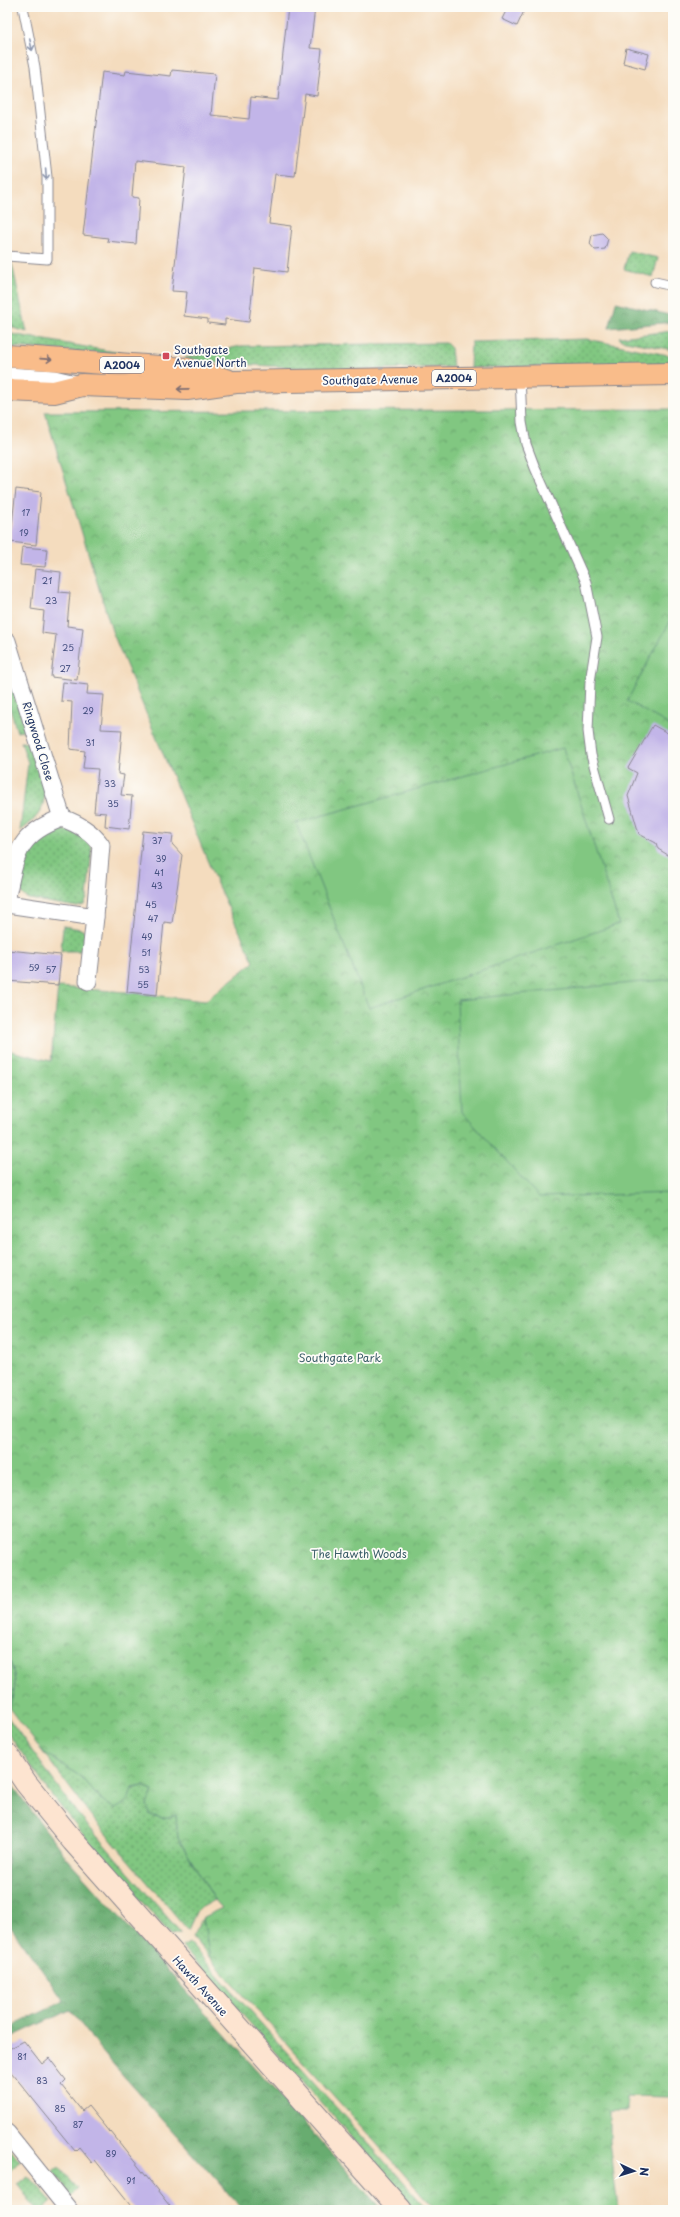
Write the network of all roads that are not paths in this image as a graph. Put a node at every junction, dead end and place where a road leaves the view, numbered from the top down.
1 (23, 7) edge
2 (7, 256) edge
3 (655, 282) dead end
4 (673, 286) edge
5 (7, 356) edge
6 (673, 374) edge
7 (7, 376) edge
8 (520, 376) junction
9 (236, 382) junction
10 (82, 386) junction
11 (7, 390) edge
12 (7, 641) edge
13 (62, 818) junction
14 (608, 819) dead end
15 (7, 896) edge
16 (7, 904) edge
17 (95, 917) junction
18 (88, 981) dead end
19 (7, 1755) edge
20 (7, 2133) edge
21 (69, 2210) edge
22 (400, 2210) edge

1 -> 2 lane
3 - 4 lane
5 -> 9 main road, Southgate Avenue / A2004
6 - 8 main road, Southgate Avenue / A2004
7 - 10 street
8 - 9 main road, Southgate Avenue / A2004
8 - 14 lane
9 -> 10 main road, Southgate Avenue / A2004
10 - 11 main road, Southgate Avenue / A2004
12 - 13 street, Ringwood Close
13 - 15 street
13 - 17 street
16 - 17 street
17 - 18 street
19 - 22 street, Hawth Avenue
20 - 21 street

